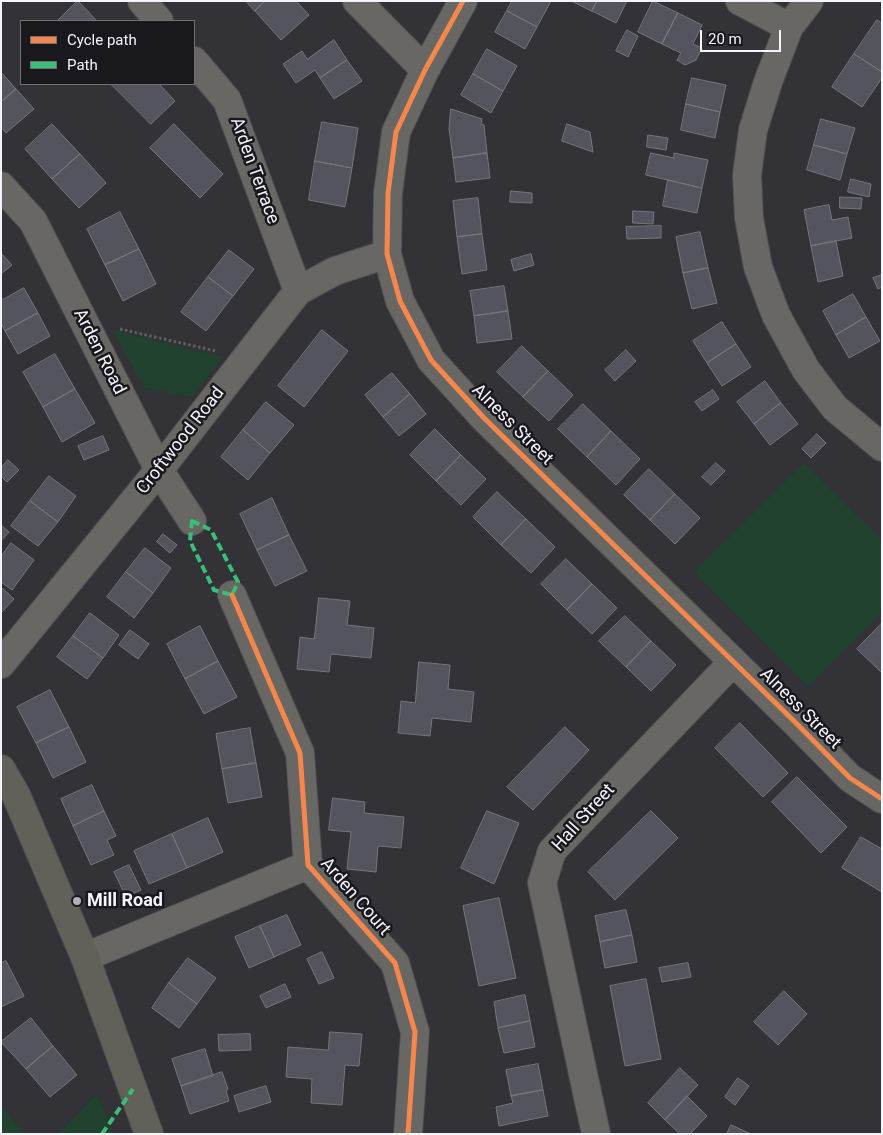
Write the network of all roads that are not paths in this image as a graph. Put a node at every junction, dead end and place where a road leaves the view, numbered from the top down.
1 (142, 1) edge
2 (357, 1) edge
3 (463, 1) edge
4 (740, 1) edge
5 (809, 1) edge
6 (158, 20) edge
7 (788, 27) junction
8 (195, 62) edge
9 (426, 70) junction
10 (1, 186) edge
11 (387, 254) junction
12 (298, 290) junction
13 (882, 447) edge
14 (159, 470) junction
15 (192, 521) dead end
16 (232, 595) dead end
17 (733, 662) junction
18 (1, 664) edge
19 (1, 769) edge
20 (882, 799) edge
21 (308, 865) junction
22 (85, 957) junction
23 (149, 1134) edge
24 (408, 1134) edge
25 (596, 1134) edge

1 - 6 street
2 - 9 street
3 - 9 street, Alness Street
4 - 7 street
5 - 7 street
7 - 13 street
8 - 12 street, Arden Terrace
9 - 11 street, Alness Street
10 - 14 street, Arden Road
11 - 12 street, Croftwood Road
11 - 17 street, Alness Street
12 - 14 street, Croftwood Road
14 - 15 street, Arden Road
14 - 18 street, Croftwood Road
16 - 21 street, Arden Court
17 - 20 street, Alness Street
17 - 25 street, Hall Street
19 - 22 main road
21 - 22 street, Arden Court
21 - 24 street, Arden Court
22 - 23 main road

